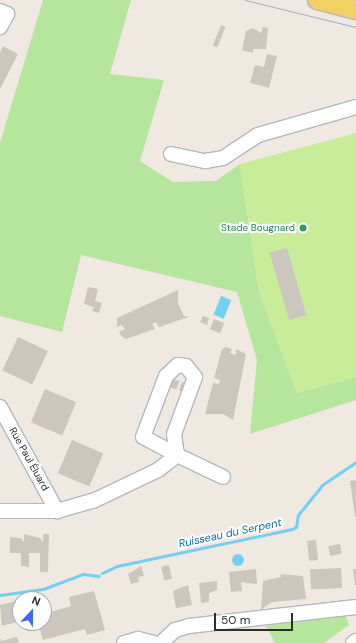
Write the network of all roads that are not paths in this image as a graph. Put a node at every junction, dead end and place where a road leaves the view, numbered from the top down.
1 (317, 0) edge
2 (356, 10) edge
3 (0, 11) edge
4 (0, 26) edge
5 (356, 107) edge
6 (171, 154) dead end
7 (0, 407) edge
8 (177, 455) junction
9 (223, 477) dead end
10 (0, 511) edge
11 (57, 511) junction
12 (356, 607) edge
13 (356, 641) edge
14 (124, 643) edge
15 (154, 643) edge
16 (161, 643) edge
17 (353, 643) edge

1 - 2 main road
3 - 4 street
5 - 6 street
7 - 11 street, Rue Paul Éluard
8 - 8 street
8 - 9 street
8 - 11 street
10 - 11 street
12 - 16 street
13 - 17 street
14 - 15 street

